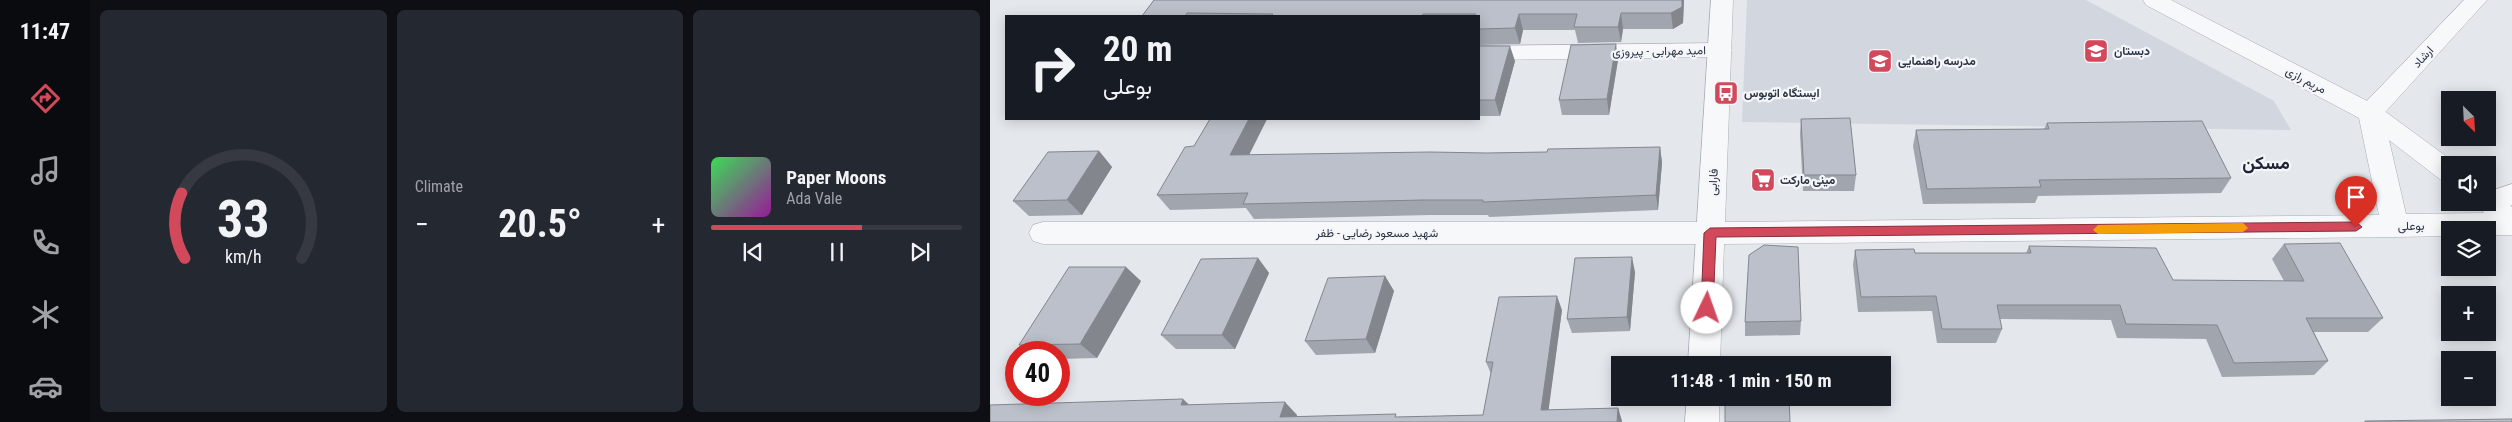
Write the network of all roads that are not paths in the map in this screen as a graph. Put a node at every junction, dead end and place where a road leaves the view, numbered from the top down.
1 (1722, 0) edge
2 (2154, 0) edge
3 (2476, 0) edge
4 (1720, 50) junction
5 (1480, 54) edge
6 (2370, 113) junction
7 (2441, 166) edge
8 (2496, 199) edge
9 (2512, 224) edge
10 (2395, 226) junction
11 (1043, 233) dead end
12 (1710, 233) junction
13 (1704, 356) edge
14 (1703, 406) edge
15 (1702, 422) edge

1 - 4 street, فارابی
2 - 6 street, مریم رازی
3 - 6 street, ارشاد
4 - 5 street, امید مهرابی - پیروزی
4 - 12 street, فارابی
6 - 7 street, مریم رازی
6 - 10 street
8 - 9 street
9 - 10 street, بوعلی
10 - 12 street, بوعلی
11 - 12 street, شهید مسعود رضایی - ظفر
12 - 13 street, فارابی
14 - 15 street

